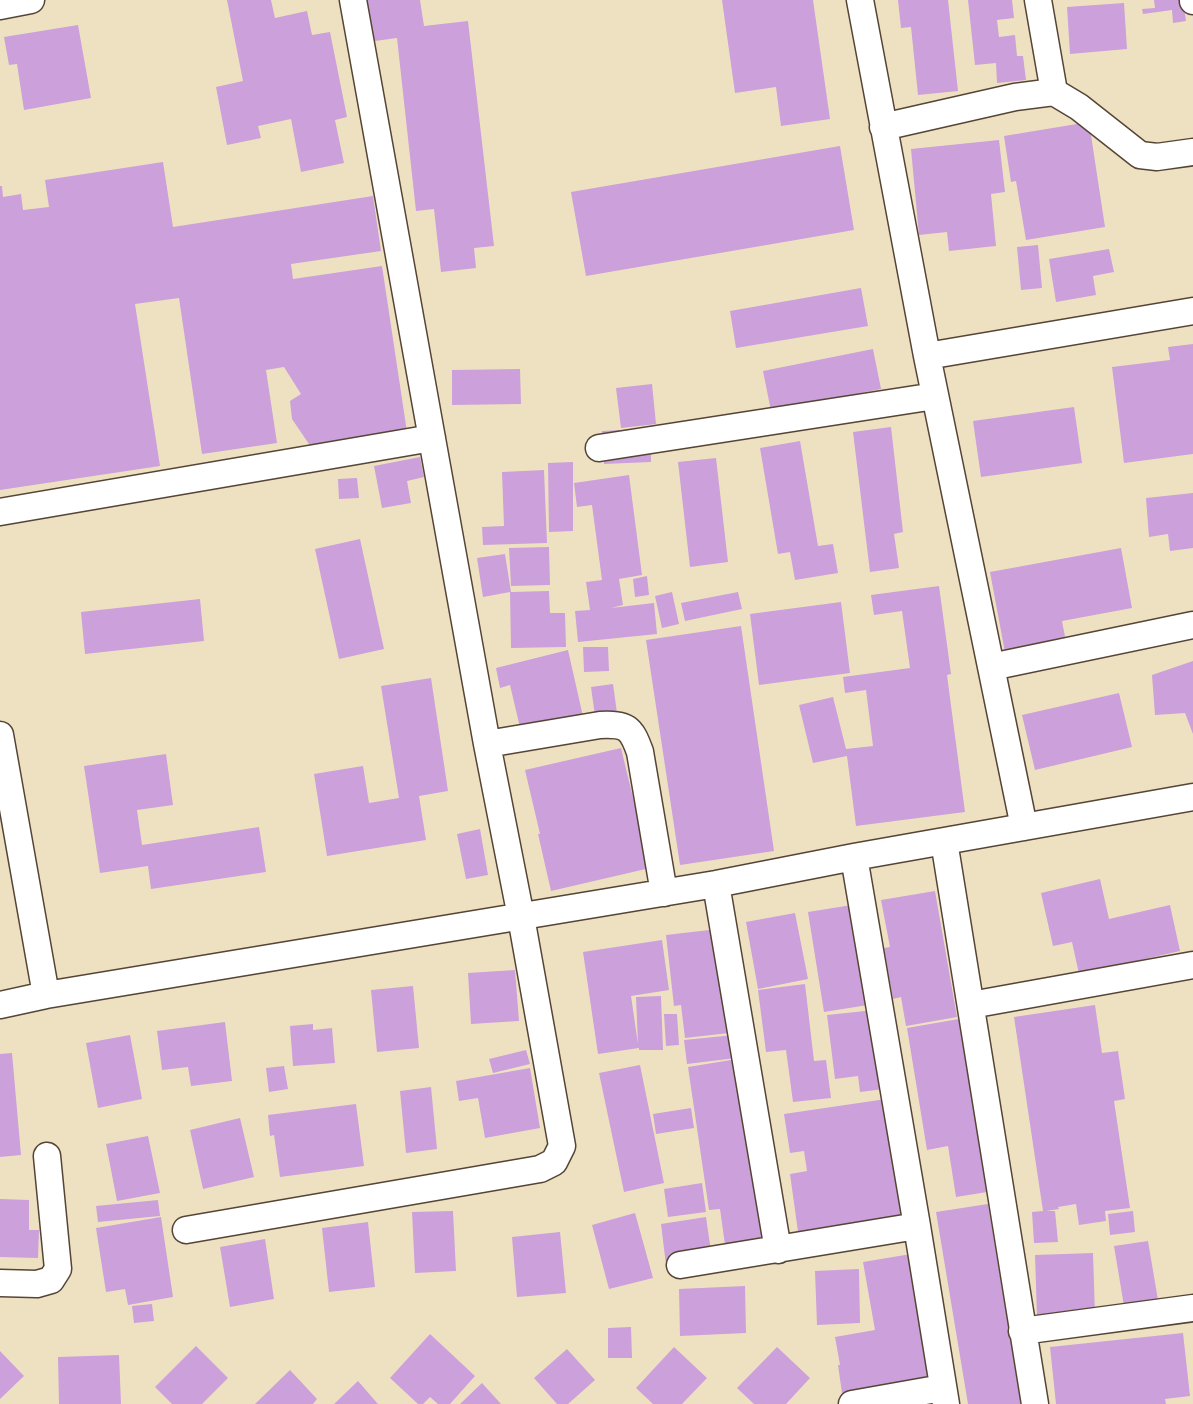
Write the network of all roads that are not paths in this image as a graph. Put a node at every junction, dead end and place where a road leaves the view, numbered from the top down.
1 (31, 0) edge
2 (353, 0) edge
3 (860, 0) edge
4 (1038, 0) edge
5 (0, 6) edge
6 (1054, 92) junction
7 (883, 127) junction
8 (1193, 152) edge
9 (1193, 311) edge
10 (927, 356) junction
11 (935, 396) junction
12 (432, 438) junction
13 (599, 448) dead end
14 (0, 512) edge
15 (1193, 625) edge
16 (991, 667) junction
17 (0, 735) edge
18 (487, 744) junction
19 (1193, 797) edge
20 (1024, 827) junction
21 (944, 841) junction
22 (854, 857) junction
23 (716, 884) junction
24 (664, 892) junction
25 (521, 916) junction
26 (1193, 965) edge
27 (46, 995) junction
28 (0, 1004) edge
29 (971, 1005) junction
30 (47, 1156) dead end
31 (917, 1226) junction
32 (186, 1230) dead end
33 (778, 1250) junction
34 (680, 1265) dead end
35 (0, 1283) edge
36 (1193, 1308) edge
37 (1022, 1331) junction
38 (944, 1396) edge
39 (852, 1404) edge
40 (1035, 1404) edge

1 - 5 street
2 - 12 street
3 - 7 street
4 - 6 street
6 - 7 street
6 - 8 street
7 - 10 street
9 - 10 street
10 - 11 street
11 - 13 street
11 - 16 street
12 - 14 street
12 - 18 street
15 - 16 street
16 - 20 street
17 - 27 street
18 - 24 street
18 - 25 street
19 - 20 street
20 - 21 street
21 - 22 street
21 - 29 street
22 - 23 street
22 - 31 street
23 - 24 street
23 - 33 street
24 - 25 street
25 - 27 street
25 - 32 street
26 - 29 street
27 - 28 street
29 - 37 street
30 - 35 street
31 - 33 street
31 - 38 street
33 - 34 street
36 - 37 street
37 - 40 street
38 - 39 street

